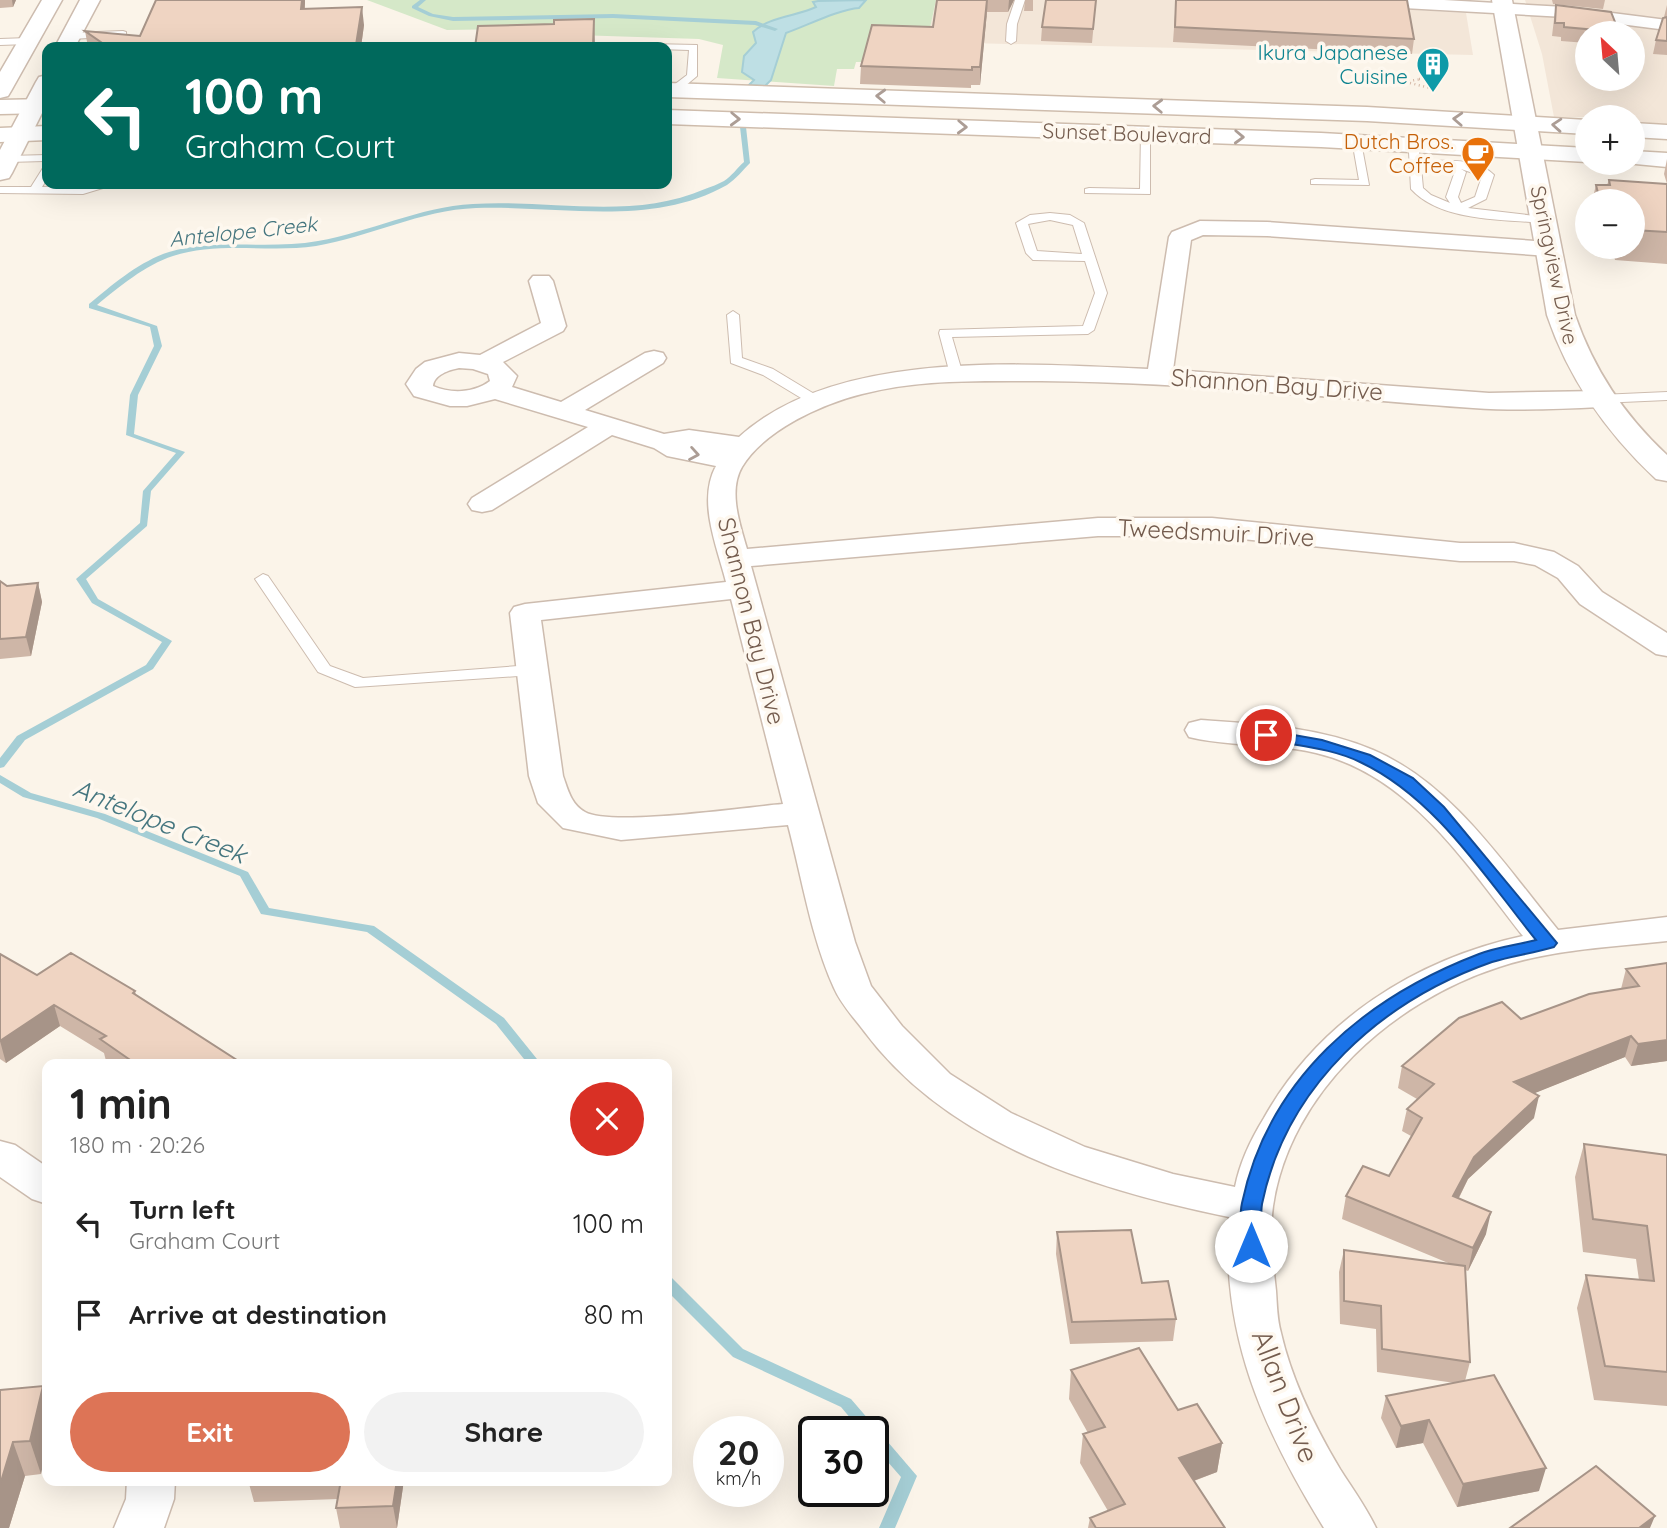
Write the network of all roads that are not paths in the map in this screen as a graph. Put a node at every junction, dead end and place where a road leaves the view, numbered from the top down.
1 (52, 0) edge
2 (90, 0) edge
3 (1020, 0) edge
4 (1349, 0) edge
5 (1639, 0) edge
6 (1502, 4) edge
7 (1635, 20) junction
8 (1667, 25) edge
9 (123, 34) edge
10 (28, 41) junction
11 (68, 41) edge
12 (1011, 41) dead end
13 (0, 42) edge
14 (672, 47) edge
15 (674, 90) edge
16 (0, 91) edge
17 (41, 106) edge
18 (0, 107) edge
19 (672, 116) edge
20 (1526, 123) junction
21 (1575, 126) edge
22 (1645, 131) edge
23 (1667, 132) edge
24 (42, 133) edge
25 (10, 134) edge
26 (1145, 134) junction
27 (1356, 142) junction
28 (1532, 151) junction
29 (1414, 154) junction
30 (1575, 154) edge
31 (1645, 159) edge
32 (1667, 160) edge
33 (42, 163) edge
34 (4, 166) edge
35 (1447, 167) junction
36 (42, 174) edge
37 (1315, 182) dead end
38 (36, 188) junction
39 (84, 189) edge
40 (0, 190) edge
41 (1088, 191) dead end
42 (1458, 208) junction
43 (1544, 220) junction
44 (1549, 250) junction
45 (1091, 258) junction
46 (541, 281) dead end
47 (733, 315) dead end
48 (654, 358) dead end
49 (483, 363) junction
50 (956, 375) junction
51 (1160, 375) junction
52 (494, 390) junction
53 (1667, 396) edge
54 (1600, 399) junction
55 (816, 401) junction
56 (563, 412) junction
57 (608, 426) junction
58 (739, 453) junction
59 (1667, 472) edge
60 (482, 504) dead end
61 (739, 574) junction
62 (263, 579) dead end
63 (1667, 647) edge
64 (532, 670) junction
65 (1201, 730) dead end
66 (802, 813) junction
67 (1667, 929) edge
68 (1548, 943) junction
69 (0, 1156) edge
70 (42, 1185) edge
71 (1252, 1206) junction
72 (151, 1486) edge
73 (139, 1528) edge
74 (1351, 1528) edge

1 - 10 main road
2 - 11 main road
3 - 12 lane
4 - 6 street
5 - 7 street
6 - 7 street
6 - 20 main road, Springview Drive
7 - 8 street
9 - 11 lane
10 - 13 lane
10 - 16 main road
14 - 15 lane
20 -> 15 main road, Sunset Boulevard
17 - 18 main road
17 - 25 main road
19 -> 26 main road, Sunset Boulevard
21 -> 20 main road, Sunset Boulevard
20 - 28 main road, Springview Drive
22 - 23 main road
24 - 25 main road
25 - 34 main road
26 -> 27 main road, Sunset Boulevard
26 - 41 lane
27 - 29 main road, Sunset Boulevard
27 - 37 lane
28 - 29 main road, Sunset Boulevard
28 - 30 main road, Sunset Boulevard
28 - 43 main road, Springview Drive
29 - 35 lane
29 - 42 lane
31 - 32 main road
33 - 34 lane
35 - 42 lane
35 - 42 lane
36 - 38 lane
38 - 39 lane
38 - 40 lane
42 - 43 lane
43 - 44 main road, Springview Drive
44 - 51 street
44 - 54 main road, Springview Drive
45 - 45 lane
45 - 50 lane
46 - 49 street
47 - 55 lane
48 - 56 street
49 - 52 street
49 - 52 street
50 - 51 street, Shannon Bay Drive
50 - 55 street, Shannon Bay Drive
51 - 54 street, Shannon Bay Drive
52 - 56 street
53 - 54 lane
54 - 59 main road, Springview Drive
55 - 58 street, Shannon Bay Drive
56 - 57 street
57 - 58 street
57 - 60 street
58 - 61 street, Shannon Bay Drive
61 - 63 street, Tweedsmuir Drive
61 - 64 street, Tweedsmuir Drive
61 - 66 street, Shannon Bay Drive
62 - 64 lane
64 - 66 street
65 - 68 street
66 - 71 street, Shannon Bay Drive
67 - 68 street, Allan Drive
68 - 71 street, Allan Drive
69 - 70 street
71 - 74 street, Allan Drive
72 - 73 street

